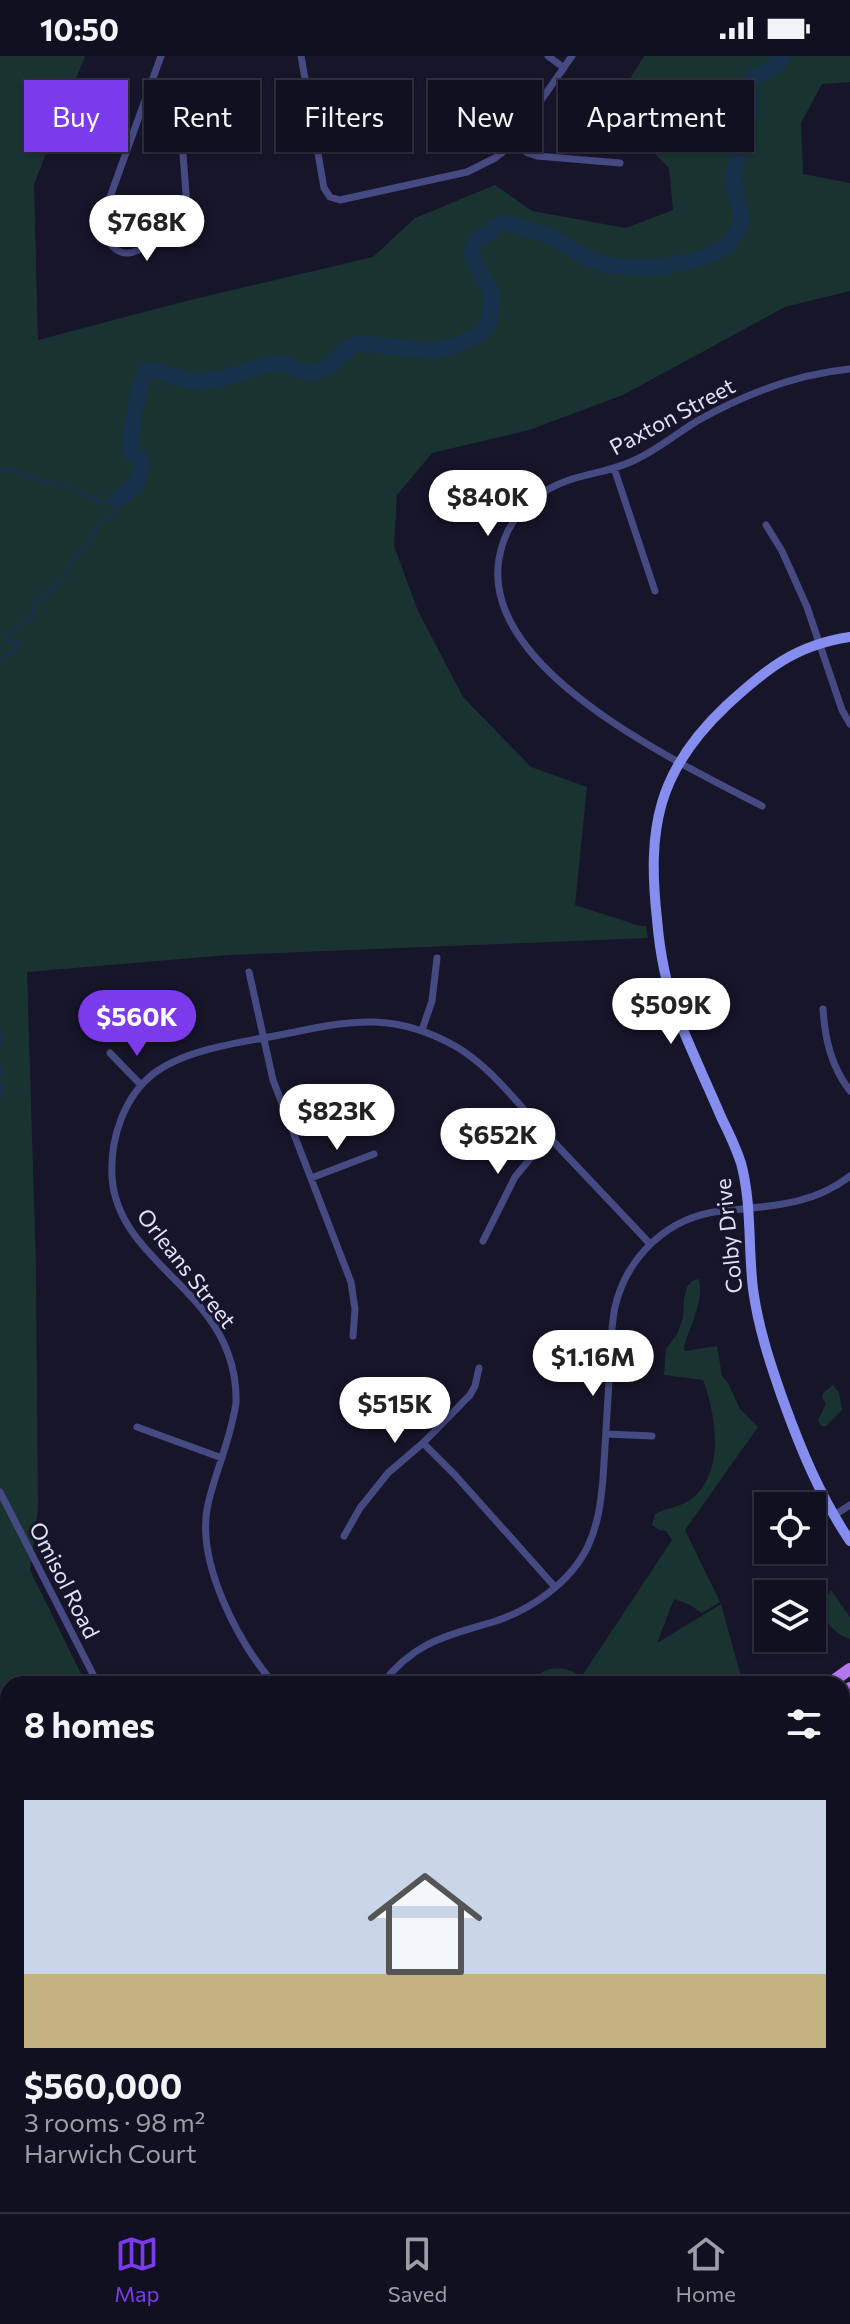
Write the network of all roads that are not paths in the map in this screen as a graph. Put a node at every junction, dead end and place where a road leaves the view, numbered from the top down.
1 (161, 56) edge
2 (301, 56) edge
3 (548, 56) edge
4 (572, 56) edge
5 (564, 68) junction
6 (152, 80) edge
7 (150, 87) joint
8 (542, 99) edge
9 (501, 152) edge
10 (528, 152) edge
11 (620, 163) dead end
12 (850, 369) edge
13 (614, 468) junction
14 (766, 525) dead end
15 (655, 591) dead end
16 (850, 637) edge
17 (820, 643) junction
18 (850, 724) edge
19 (681, 763) junction
20 (762, 806) dead end
21 (437, 958) dead end
22 (249, 972) dead end
23 (823, 1009) dead end
24 (422, 1030) junction
25 (263, 1038) junction
26 (110, 1053) dead end
27 (141, 1085) junction
28 (850, 1091) edge
29 (549, 1136) junction
30 (374, 1154) dead end
31 (850, 1176) edge
32 (311, 1178) junction
33 (748, 1209) junction
34 (483, 1241) dead end
35 (650, 1244) junction
36 (353, 1336) dead end
37 (479, 1368) dead end
38 (137, 1427) dead end
39 (606, 1434) junction
40 (652, 1436) dead end
41 (423, 1443) junction
42 (222, 1458) junction
43 (0, 1492) edge
44 (850, 1505) edge
45 (833, 1516) junction
46 (344, 1536) dead end
47 (850, 1541) edge
48 (555, 1587) junction
49 (94, 1676) edge
50 (268, 1676) edge
51 (389, 1676) edge

1 - 6 street
2 - 9 street
3 - 5 street
4 - 5 street
5 - 8 street
7 - 7 street
10 - 11 street
12 - 13 street, Paxton Street
13 - 15 street
13 - 19 street, Paxton Street
14 - 17 street
16 - 17 street, Colby Drive
17 - 18 street
17 - 19 street, Colby Drive
19 - 20 street, Paxton Street
19 - 33 street, Colby Drive
21 - 24 street
22 - 25 street
23 - 28 street
24 - 25 street, Orleans Street
24 - 29 street, Orleans Street
25 - 27 street, Orleans Street
25 - 32 street
26 - 27 street
27 - 42 street, Orleans Street
29 - 34 street
29 - 35 street, Orleans Street
30 - 32 street
31 - 33 street
32 - 36 street
33 - 35 street
33 - 45 street, Colby Drive
35 - 39 street
37 - 41 street
38 - 42 street
39 - 40 street
39 - 48 street
41 - 46 street
41 - 48 street
42 - 50 street, Orleans Street
43 - 49 street, Omisol Road
44 - 45 street
45 - 47 street, Colby Drive
48 - 51 street

